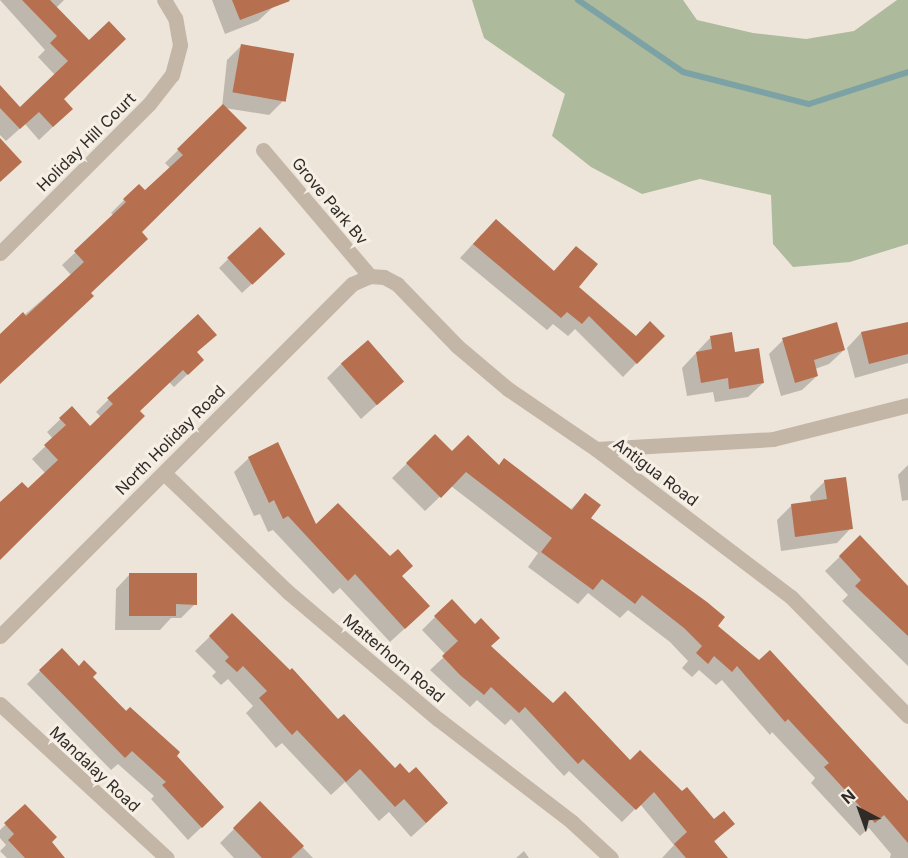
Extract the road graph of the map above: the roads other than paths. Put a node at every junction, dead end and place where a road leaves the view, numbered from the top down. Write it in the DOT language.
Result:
graph roads {
  1 [pos="164,0"];
  2 [pos="263,150"];
  3 [pos="0,253"];
  4 [pos="369,276"];
  5 [pos="908,405"];
  6 [pos="596,449"];
  7 [pos="164,473"];
  8 [pos="0,636"];
  9 [pos="0,704"];
  10 [pos="908,716"];
  11 [pos="167,858"];
  12 [pos="611,858"];
  1 -- 3 [label="street, Holiday Hill Court"];
  2 -- 4 [label="street, Grove Park Bv"];
  4 -- 6 [label="street, Antigua Road"];
  4 -- 7 [label="street, North Holiday Road"];
  5 -- 6 [label="street"];
  6 -- 10 [label="street, Antigua Road"];
  7 -- 8 [label="street, North Holiday Road"];
  7 -- 12 [label="street, Matterhorn Road"];
  9 -- 11 [label="street, Mandalay Road"];
}
